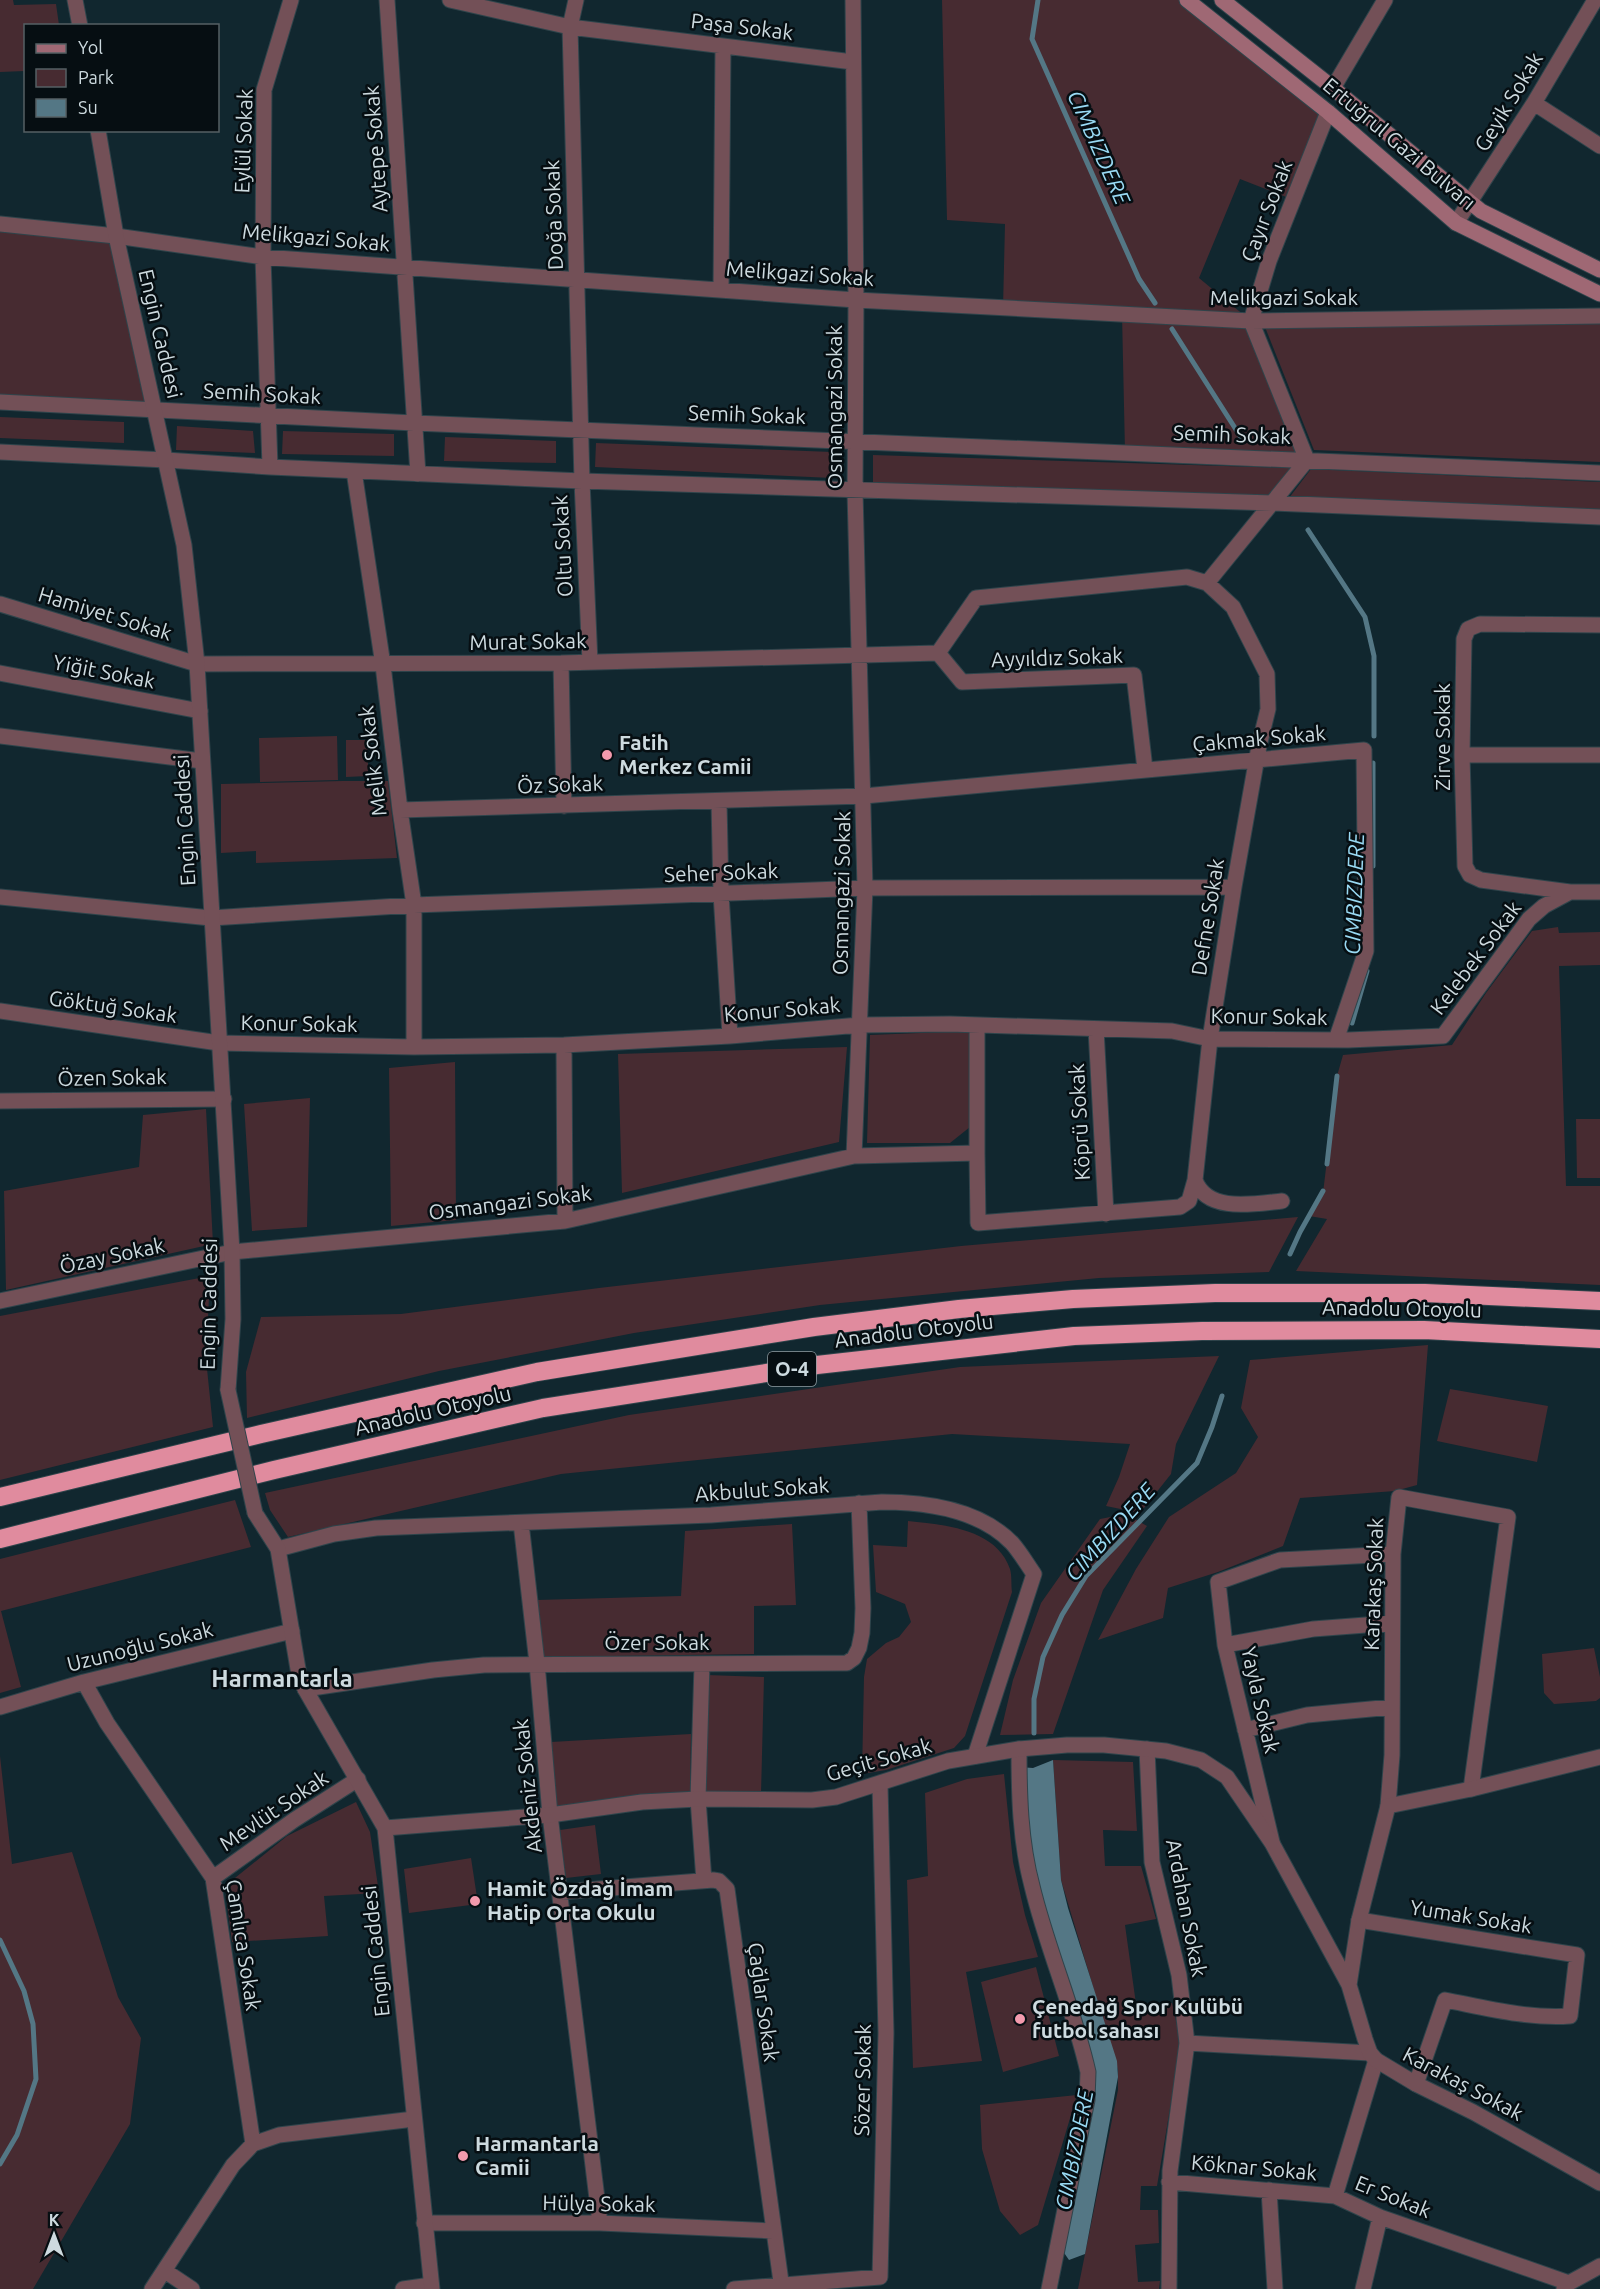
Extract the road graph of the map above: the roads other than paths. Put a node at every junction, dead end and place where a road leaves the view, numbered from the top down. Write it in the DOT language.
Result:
graph roads {
  1 [pos="75,0"];
  2 [pos="291,0"];
  3 [pos="387,0"];
  4 [pos="450,0"];
  5 [pos="576,0"];
  6 [pos="853,0"];
  7 [pos="1188,0"];
  8 [pos="1222,0"];
  9 [pos="1594,0"];
  10 [pos="1379,3"];
  11 [pos="1600,4"];
  12 [pos="80,24"];
  13 [pos="570,27"];
  14 [pos="723,46"];
  15 [pos="853,62"];
  16 [pos="1333,88"];
  17 [pos="1534,103"];
  18 [pos="1328,112"];
  19 [pos="98,132"];
  20 [pos="1600,146"];
  21 [pos="1471,203"];
  22 [pos="1456,223"];
  23 [pos="0,224"];
  24 [pos="116,236"];
  25 [pos="263,257"];
  26 [pos="404,267"];
  27 [pos="1600,270"];
  28 [pos="577,280"];
  29 [pos="721,290"];
  30 [pos="1600,294"];
  31 [pos="856,300"];
  32 [pos="1600,316"];
  33 [pos="1251,321"];
  34 [pos="0,402"];
  35 [pos="156,410"];
  36 [pos="269,416"];
  37 [pos="414,423"];
  38 [pos="580,429"];
  39 [pos="855,440"];
  40 [pos="0,452"];
  41 [pos="166,460"];
  42 [pos="1307,460"];
  43 [pos="270,468"];
  44 [pos="354,471"];
  45 [pos="1600,473"];
  46 [pos="418,474"];
  47 [pos="582,482"];
  48 [pos="855,491"];
  49 [pos="1273,503"];
  50 [pos="1600,517"];
  51 [pos="1207,584"];
  52 [pos="0,604"];
  53 [pos="1600,625"];
  54 [pos="938,653"];
  55 [pos="859,655"];
  56 [pos="590,662"];
  57 [pos="561,663"];
  58 [pos="197,664"];
  59 [pos="383,665"];
  60 [pos="0,674"];
  61 [pos="200,711"];
  62 [pos="0,736"];
  63 [pos="1462,755"];
  64 [pos="1600,755"];
  65 [pos="202,761"];
  66 [pos="1256,761"];
  67 [pos="1145,769"];
  68 [pos="864,796"];
  69 [pos="719,802"];
  70 [pos="564,806"];
  71 [pos="400,810"];
  72 [pos="1234,887"];
  73 [pos="865,888"];
  74 [pos="1570,892"];
  75 [pos="1600,892"];
  76 [pos="721,894"];
  77 [pos="0,897"];
  78 [pos="414,904"];
  79 [pos="211,918"];
  80 [pos="0,1011"];
  81 [pos="860,1024"];
  82 [pos="977,1025"];
  83 [pos="1096,1029"];
  84 [pos="730,1036"];
  85 [pos="1210,1039"];
  86 [pos="1342,1040"];
  87 [pos="219,1043"];
  88 [pos="564,1045"];
  89 [pos="414,1047"];
  90 [pos="224,1099"];
  91 [pos="0,1101"];
  92 [pos="977,1153"];
  93 [pos="854,1156"];
  94 [pos="1195,1180"];
  95 [pos="1282,1201"];
  96 [pos="1106,1214"];
  97 [pos="565,1221"];
  98 [pos="232,1252"];
  99 [pos="0,1300"];
  100 [pos="1600,1301"];
  101 [pos="1600,1339"];
  102 [pos="0,1497"];
  103 [pos="859,1503"];
  104 [pos="521,1523"];
  105 [pos="0,1539"];
  106 [pos="278,1549"];
  107 [pos="1393,1554"];
  108 [pos="1392,1623"];
  109 [pos="292,1631"];
  110 [pos="1225,1645"];
  111 [pos="537,1663"];
  112 [pos="702,1664"];
  113 [pos="84,1682"];
  114 [pos="305,1689"];
  115 [pos="0,1707"];
  116 [pos="1392,1707"];
  117 [pos="1245,1730"];
  118 [pos="1019,1749"];
  119 [pos="1147,1749"];
  120 [pos="975,1756"];
  121 [pos="1600,1757"];
  122 [pos="358,1779"];
  123 [pos="880,1785"];
  124 [pos="1472,1789"];
  125 [pos="698,1799"];
  126 [pos="1388,1806"];
  127 [pos="550,1815"];
  128 [pos="385,1828"];
  129 [pos="1272,1843"];
  130 [pos="213,1878"];
  131 [pos="704,1881"];
  132 [pos="561,1892"];
  133 [pos="1359,1920"];
  134 [pos="1349,1985"];
  135 [pos="1187,2043"];
  136 [pos="1373,2057"];
  137 [pos="1416,2084"];
  138 [pos="414,2119"];
  139 [pos="253,2144"];
  140 [pos="1169,2182"];
  141 [pos="1600,2183"];
  142 [pos="1269,2190"];
  143 [pos="1335,2196"];
  144 [pos="1380,2217"];
  145 [pos="424,2223"];
  146 [pos="600,2223"];
  147 [pos="773,2231"];
  148 [pos="1600,2266"];
  149 [pos="165,2271"];
  150 [pos="1567,2286"];
  151 [pos="431,2287"];
  152 [pos="782,2287"];
  153 [pos="152,2289"];
  154 [pos="192,2289"];
  155 [pos="403,2289"];
  156 [pos="734,2289"];
  157 [pos="1048,2289"];
  158 [pos="1169,2289"];
  159 [pos="1275,2289"];
  160 [pos="1363,2289"];
  1 -- 12 [label="street"];
  2 -- 25 [label="street, Eylül Sokak"];
  3 -- 26 [label="street, Aytepe Sokak"];
  4 -- 13 [label="street, Paşa Sokak"];
  5 -- 13 [label="street, Doğa Sokak"];
  6 -- 15 [label="street, Osmangazi Sokak"];
  7 -- 18 [label="main road, Ertuğrul Gazi Bulvarı"];
  8 -- 16 [label="main road, Ertuğrul Gazi Bulvarı"];
  9 -- 11 [label="street"];
  9 -- 17 [label="street, Geyik Sokak"];
  10 -- 16 [label="street"];
  13 -- 14 [label="street, Paşa Sokak"];
  13 -- 28 [label="street, Doğa Sokak"];
  14 -- 15 [label="street, Paşa Sokak"];
  14 -- 29 [label="street"];
  15 -- 31 [label="street, Osmangazi Sokak"];
  16 -- 21 [label="main road, Ertuğrul Gazi Bulvarı"];
  17 -- 20 [label="street"];
  17 -- 21 [label="street, Geyik Sokak"];
  18 -- 22 [label="main road, Ertuğrul Gazi Bulvarı"];
  18 -- 33 [label="street, Çayır Sokak"];
  19 -- 24 [label="street, Engin Caddesi"];
  21 -- 22 [label="street, Geyik Sokak"];
  21 -- 27 [label="main road, Ertuğrul Gazi Bulvarı"];
  22 -- 30 [label="main road, Ertuğrul Gazi Bulvarı"];
  23 -- 24 [label="street, Melikgazi Sokak"];
  24 -- 25 [label="street, Melikgazi Sokak"];
  24 -- 35 [label="street, Engin Caddesi"];
  25 -- 26 [label="street, Melikgazi Sokak"];
  25 -- 36 [label="street, Eylül Sokak"];
  26 -- 28 [label="street, Melikgazi Sokak"];
  26 -- 37 [label="street, Aytepe Sokak"];
  28 -- 29 [label="street, Melikgazi Sokak"];
  28 -- 38 [label="street, Doğa Sokak"];
  29 -- 31 [label="street, Melikgazi Sokak"];
  31 -- 33 [label="street, Melikgazi Sokak"];
  31 -- 39 [label="street, Osmangazi Sokak"];
  32 -- 33 [label="street, Melikgazi Sokak"];
  33 -- 42 [label="street"];
  34 -- 35 [label="street, Semih Sokak"];
  35 -- 36 [label="street, Semih Sokak"];
  35 -- 41 [label="street, Engin Caddesi"];
  36 -- 37 [label="street, Semih Sokak"];
  36 -- 43 [label="street, Eylül Sokak"];
  37 -- 38 [label="street, Semih Sokak"];
  37 -- 46 [label="street, Aytepe Sokak"];
  38 -- 39 [label="street, Semih Sokak"];
  38 -- 47 [label="street, Oltu Sokak"];
  39 -- 42 [label="street, Semih Sokak"];
  39 -- 48 [label="street, Osmangazi Sokak"];
  40 -- 41 [label="street"];
  41 -- 43 [label="street"];
  41 -- 58 [label="street, Engin Caddesi"];
  42 -- 45 [label="street, Semih Sokak"];
  42 -- 49 [label="street"];
  43 -- 44 [label="street"];
  44 -- 46 [label="street"];
  44 -- 59 [label="street, Melik Sokak"];
  46 -- 47 [label="street"];
  47 -- 48 [label="street"];
  47 -- 56 [label="street, Oltu Sokak"];
  48 -- 49 [label="street"];
  48 -- 55 [label="street, Osmangazi Sokak"];
  49 -- 50 [label="street"];
  49 -- 51 [label="street"];
  51 -- 54 [label="street"];
  51 -- 66 [label="street, Defne Sokak"];
  52 -- 58 [label="street, Hamiyet Sokak"];
  53 -- 63 [label="street, Zirve Sokak"];
  54 -- 55 [label="street, Murat Sokak"];
  54 -- 67 [label="street, Ayyıldız Sokak"];
  55 -- 56 [label="street, Murat Sokak"];
  55 -- 68 [label="street, Osmangazi Sokak"];
  56 -- 57 [label="street, Murat Sokak"];
  57 -- 59 [label="street, Murat Sokak"];
  57 -- 70 [label="street"];
  58 -- 59 [label="street, Murat Sokak"];
  58 -- 61 [label="street, Engin Caddesi"];
  59 -- 71 [label="street, Melik Sokak"];
  60 -- 61 [label="street, Yiğit Sokak"];
  61 -- 65 [label="street, Engin Caddesi"];
  62 -- 65 [label="street"];
  63 -- 64 [label="street"];
  63 -- 74 [label="street, Zirve Sokak"];
  65 -- 79 [label="street, Engin Caddesi"];
  66 -- 67 [label="street, Çakmak Sokak"];
  66 -- 72 [label="street, Defne Sokak"];
  66 -- 86 [label="street, Çakmak Sokak"];
  67 -- 68 [label="street, Çakmak Sokak"];
  68 -- 69 [label="street, Öz Sokak"];
  68 -- 73 [label="street, Osmangazi Sokak"];
  69 -- 70 [label="street, Öz Sokak"];
  69 -- 76 [label="street"];
  70 -- 71 [label="street, Öz Sokak"];
  71 -- 78 [label="street, Melik Sokak"];
  72 -- 73 [label="street, Seher Sokak"];
  72 -- 85 [label="street, Defne Sokak"];
  73 -- 76 [label="street, Seher Sokak"];
  73 -- 81 [label="street, Osmangazi Sokak"];
  74 -- 75 [label="street, Kelebek Sokak"];
  74 -- 86 [label="street, Kelebek Sokak"];
  76 -- 78 [label="street, Seher Sokak"];
  76 -- 84 [label="street"];
  77 -- 79 [label="street, Seher Sokak"];
  78 -- 79 [label="street, Seher Sokak"];
  78 -- 89 [label="street, Melik Sokak"];
  79 -- 87 [label="street, Engin Caddesi"];
  80 -- 87 [label="street, Göktuğ Sokak"];
  81 -- 82 [label="street, Konur Sokak"];
  81 -- 84 [label="street, Konur Sokak"];
  81 -- 93 [label="street, Osmangazi Sokak"];
  82 -- 83 [label="street, Konur Sokak"];
  82 -- 92 [label="street"];
  83 -- 85 [label="street, Konur Sokak"];
  83 -- 96 [label="street, Köprü Sokak"];
  84 -- 88 [label="street, Konur Sokak"];
  85 -- 86 [label="street, Konur Sokak"];
  85 -- 94 [label="street, Defne Sokak"];
  87 -- 89 [label="street, Konur Sokak"];
  87 -- 90 [label="street, Engin Caddesi"];
  88 -- 89 [label="street, Konur Sokak"];
  88 -- 97 [label="street"];
  90 -- 91 [label="street, Özen Sokak"];
  90 -- 98 [label="street, Engin Caddesi"];
  92 -- 93 [label="street"];
  92 -- 96 [label="street"];
  93 -- 97 [label="street, Osmangazi Sokak"];
  94 -- 95 [label="street"];
  94 -- 96 [label="street"];
  97 -- 98 [label="street, Osmangazi Sokak"];
  98 -- 99 [label="street, Özay Sokak"];
  98 -- 106 [label="street, Engin Caddesi, bridge"];
  100 -- 102 [label="highway, Anadolu Otoyolu / O-4"];
  101 -- 105 [label="highway, Anadolu Otoyolu / O-4"];
  103 -- 104 [label="street, Akbulut Sokak"];
  103 -- 112 [label="street, Özer Sokak"];
  103 -- 120 [label="street, Akbulut Sokak"];
  104 -- 106 [label="street, Akbulut Sokak"];
  104 -- 111 [label="street, Akdeniz Sokak"];
  106 -- 109 [label="street, Engin Caddesi"];
  107 -- 108 [label="street, Karakaş Sokak"];
  107 -- 110 [label="street, Yayla Sokak"];
  107 -- 124 [label="street, Karakaş Sokak"];
  108 -- 110 [label="street"];
  108 -- 116 [label="street, Karakaş Sokak"];
  109 -- 113 [label="street, Uzunoğlu Sokak"];
  109 -- 114 [label="street, Engin Caddesi"];
  110 -- 117 [label="street, Yayla Sokak"];
  111 -- 112 [label="street, Özer Sokak"];
  111 -- 114 [label="street, Özer Sokak"];
  111 -- 127 [label="street, Akdeniz Sokak"];
  112 -- 125 [label="street"];
  113 -- 115 [label="street, Uzunoğlu Sokak"];
  113 -- 130 [label="street, Çamlıca Sokak"];
  114 -- 122 [label="street, Engin Caddesi"];
  116 -- 117 [label="street"];
  116 -- 126 [label="street, Karakaş Sokak"];
  117 -- 129 [label="street, Yayla Sokak"];
  118 -- 119 [label="street, Geçit Sokak"];
  118 -- 120 [label="street, Geçit Sokak"];
  118 -- 157 [label="street"];
  119 -- 129 [label="street, Geçit Sokak"];
  119 -- 135 [label="street, Ardahan Sokak"];
  120 -- 123 [label="street, Geçit Sokak"];
  121 -- 124 [label="street"];
  122 -- 128 [label="street, Engin Caddesi"];
  122 -- 130 [label="street, Mevlüt Sokak"];
  123 -- 125 [label="street, Geçit Sokak"];
  123 -- 152 [label="street, Sözer Sokak"];
  124 -- 126 [label="street"];
  125 -- 127 [label="street, Geçit Sokak"];
  125 -- 131 [label="street"];
  126 -- 133 [label="street, Karakaş Sokak"];
  127 -- 128 [label="street, Geçit Sokak"];
  127 -- 132 [label="street, Akdeniz Sokak"];
  128 -- 138 [label="street, Engin Caddesi"];
  129 -- 134 [label="street, Yayla Sokak"];
  130 -- 139 [label="street, Çamlıca Sokak"];
  131 -- 132 [label="street"];
  131 -- 147 [label="street, Çağlar Sokak"];
  132 -- 146 [label="street, Akdeniz Sokak"];
  133 -- 134 [label="street, Karakaş Sokak"];
  133 -- 137 [label="street, Yumak Sokak"];
  134 -- 136 [label="street, Karakaş Sokak"];
  135 -- 136 [label="street"];
  135 -- 140 [label="street, Ardahan Sokak"];
  136 -- 137 [label="street, Karakaş Sokak"];
  136 -- 143 [label="street, Er Sokak"];
  137 -- 141 [label="street, Karakaş Sokak"];
  138 -- 139 [label="street"];
  138 -- 145 [label="street, Engin Caddesi"];
  139 -- 149 [label="street"];
  140 -- 142 [label="street, Köknar Sokak"];
  140 -- 158 [label="street, Ardahan Sokak"];
  142 -- 143 [label="street, Köknar Sokak"];
  142 -- 159 [label="street"];
  143 -- 144 [label="street, Er Sokak"];
  144 -- 150 [label="street, Er Sokak"];
  144 -- 160 [label="street"];
  145 -- 146 [label="street, Hülya Sokak"];
  145 -- 151 [label="street, Engin Caddesi"];
  146 -- 147 [label="street, Hülya Sokak"];
  147 -- 152 [label="street, Çağlar Sokak"];
  148 -- 150 [label="street"];
  149 -- 153 [label="street"];
  149 -- 154 [label="street"];
  151 -- 155 [label="street"];
  152 -- 156 [label="street"];
}
